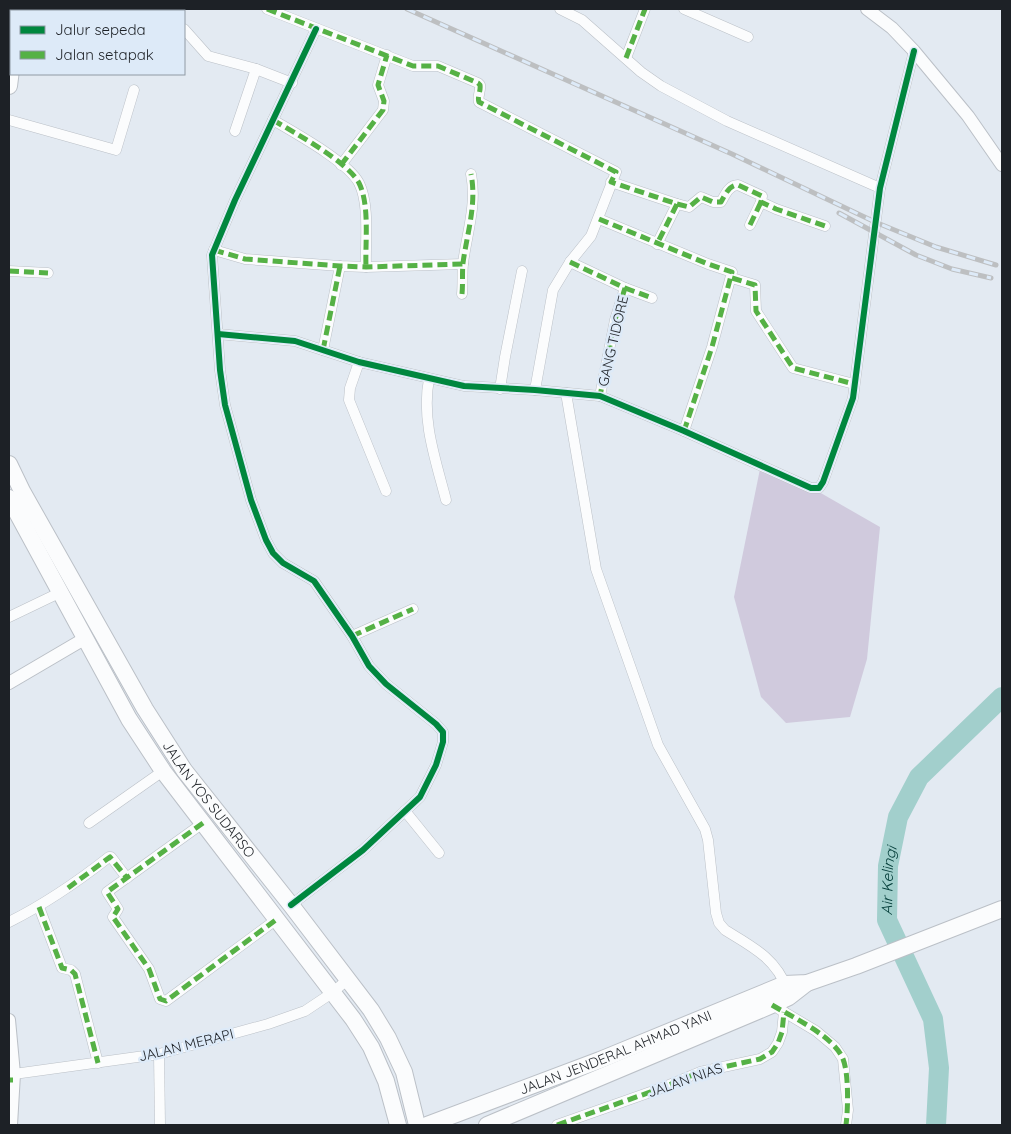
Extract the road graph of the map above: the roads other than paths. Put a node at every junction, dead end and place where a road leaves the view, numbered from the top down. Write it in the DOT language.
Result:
graph roads {
  1 [pos="267,9"];
  2 [pos="560,9"];
  3 [pos="645,9"];
  4 [pos="684,9"];
  5 [pos="867,9"];
  6 [pos="185,29"];
  7 [pos="316,29"];
  8 [pos="748,37"];
  9 [pos="914,52"];
  10 [pos="387,55"];
  11 [pos="626,58"];
  12 [pos="256,70"];
  13 [pos="292,83"];
  14 [pos="134,90"];
  15 [pos="9,120"];
  16 [pos="273,120"];
  17 [pos="235,131"];
  18 [pos="341,165"];
  19 [pos="1002,165"];
  20 [pos="471,174"];
  21 [pos="611,182"];
  22 [pos="880,188"];
  23 [pos="761,202"];
  24 [pos="677,204"];
  25 [pos="599,220"];
  26 [pos="750,225"];
  27 [pos="825,226"];
  28 [pos="657,244"];
  29 [pos="214,250"];
  30 [pos="570,262"];
  31 [pos="463,264"];
  32 [pos="340,266"];
  33 [pos="366,267"];
  34 [pos="9,270"];
  35 [pos="522,271"];
  36 [pos="48,273"];
  37 [pos="732,278"];
  38 [pos="625,288"];
  39 [pos="462,294"];
  40 [pos="652,298"];
  41 [pos="218,334"];
  42 [pos="323,350"];
  43 [pos="359,362"];
  44 [pos="429,379"];
  45 [pos="854,384"];
  46 [pos="500,389"];
  47 [pos="535,390"];
  48 [pos="566,393"];
  49 [pos="600,396"];
  50 [pos="684,431"];
  51 [pos="9,464"];
  52 [pos="386,491"];
  53 [pos="9,498"];
  54 [pos="446,500"];
  55 [pos="59,593"];
  56 [pos="413,609"];
  57 [pos="9,617"];
  58 [pos="101,632"];
  59 [pos="352,636"];
  60 [pos="84,639"];
  61 [pos="9,682"];
  62 [pos="163,771"];
  63 [pos="406,810"];
  64 [pos="89,823"];
  65 [pos="203,823"];
  66 [pos="439,853"];
  67 [pos="127,878"];
  68 [pos="291,905"];
  69 [pos="39,907"];
  70 [pos="1002,909"];
  71 [pos="276,919"];
  72 [pos="9,922"];
  73 [pos="347,980"];
  74 [pos="332,993"];
  75 [pos="783,1000"];
  76 [pos="9,1020"];
  77 [pos="159,1054"];
  78 [pos="98,1063"];
  79 [pos="12,1078"];
  80 [pos="11,1125"];
  81 [pos="160,1125"];
  82 [pos="398,1125"];
  83 [pos="417,1125"];
  84 [pos="427,1125"];
  85 [pos="487,1125"];
  86 [pos="557,1125"];
  87 [pos="846,1125"];
  1 -- 7 [label="street"];
  2 -- 11 [label="street"];
  3 -- 11 [label="street"];
  4 -- 8 [label="street"];
  5 -- 9 [label="street"];
  6 -- 12 [label="street"];
  7 -- 10 [label="street"];
  7 -- 13 [label="street"];
  9 -- 19 [label="street"];
  9 -- 22 [label="street"];
  10 -- 18 [label="street"];
  10 -- 21 [label="street"];
  11 -- 22 [label="street"];
  12 -- 13 [label="street"];
  12 -- 17 [label="street"];
  13 -- 16 [label="street"];
  14 -- 15 [label="street"];
  16 -- 18 [label="street"];
  16 -- 29 [label="street"];
  18 -- 33 [label="street"];
  20 -- 31 [label="street"];
  21 -- 24 [label="street"];
  21 -- 25 [label="street"];
  22 -- 45 [label="street"];
  23 -- 24 [label="street"];
  23 -- 26 [label="street"];
  23 -- 27 [label="street"];
  24 -- 28 [label="street"];
  25 -- 28 [label="street"];
  25 -- 30 [label="street"];
  28 -- 37 [label="street"];
  29 -- 32 [label="street"];
  29 -- 41 [label="street"];
  30 -- 38 [label="street, GANG TIDORE"];
  30 -- 47 [label="street"];
  31 -- 33 [label="street"];
  31 -- 39 [label="street"];
  32 -- 33 [label="street"];
  32 -- 42 [label="street"];
  34 -- 36 [label="street"];
  35 -- 46 [label="street"];
  37 -- 45 [label="street"];
  37 -- 50 [label="street"];
  38 -- 40 [label="street"];
  38 -- 49 [label="street, GANG TIDORE"];
  41 -- 42 [label="street"];
  41 -- 59 [label="street"];
  42 -- 43 [label="street"];
  43 -- 44 [label="street"];
  43 -- 52 [label="street"];
  44 -- 46 [label="street"];
  44 -- 54 [label="street"];
  45 -- 50 [label="street"];
  46 -- 47 [label="street"];
  47 -- 48 [label="street"];
  48 -- 49 [label="street"];
  48 -- 75 [label="street"];
  49 -- 50 [label="street"];
  51 -- 58 [label="highway, JALAN YOS SUDARSO"];
  53 -- 55 [label="highway, JALAN YOS SUDARSO"];
  55 -- 57 [label="street"];
  55 -- 60 [label="highway, JALAN YOS SUDARSO"];
  56 -- 59 [label="street"];
  58 -- 60 [label="highway"];
  58 -- 68 [label="highway, JALAN YOS SUDARSO"];
  59 -- 63 [label="street"];
  60 -- 61 [label="street"];
  60 -- 62 [label="highway, JALAN YOS SUDARSO"];
  62 -- 64 [label="street"];
  62 -- 65 [label="highway, JALAN YOS SUDARSO"];
  63 -- 66 [label="street"];
  63 -- 68 [label="street"];
  65 -- 67 [label="street"];
  65 -- 71 [label="highway, JALAN YOS SUDARSO"];
  67 -- 69 [label="street"];
  67 -- 71 [label="street"];
  68 -- 73 [label="highway, JALAN YOS SUDARSO"];
  69 -- 72 [label="street"];
  69 -- 78 [label="street"];
  70 -- 75 [label="highway, JALAN JENDERAL AHMAD YANI"];
  71 -- 74 [label="highway, JALAN YOS SUDARSO"];
  73 -- 74 [label="street, JALAN MERAPI"];
  73 -- 83 [label="highway, JALAN YOS SUDARSO"];
  74 -- 77 [label="street, JALAN MERAPI"];
  74 -- 82 [label="highway, JALAN YOS SUDARSO"];
  75 -- 84 [label="highway, JALAN JENDERAL AHMAD YANI"];
  75 -- 85 [label="highway, JALAN JENDERAL AHMAD YANI"];
  75 -- 86 [label="street, JALAN NIAS"];
  75 -- 87 [label="street"];
  76 -- 79 [label="street"];
  77 -- 78 [label="street, JALAN MERAPI"];
  77 -- 81 [label="street"];
  78 -- 79 [label="street, JALAN MERAPI"];
  79 -- 80 [label="street"];
}
